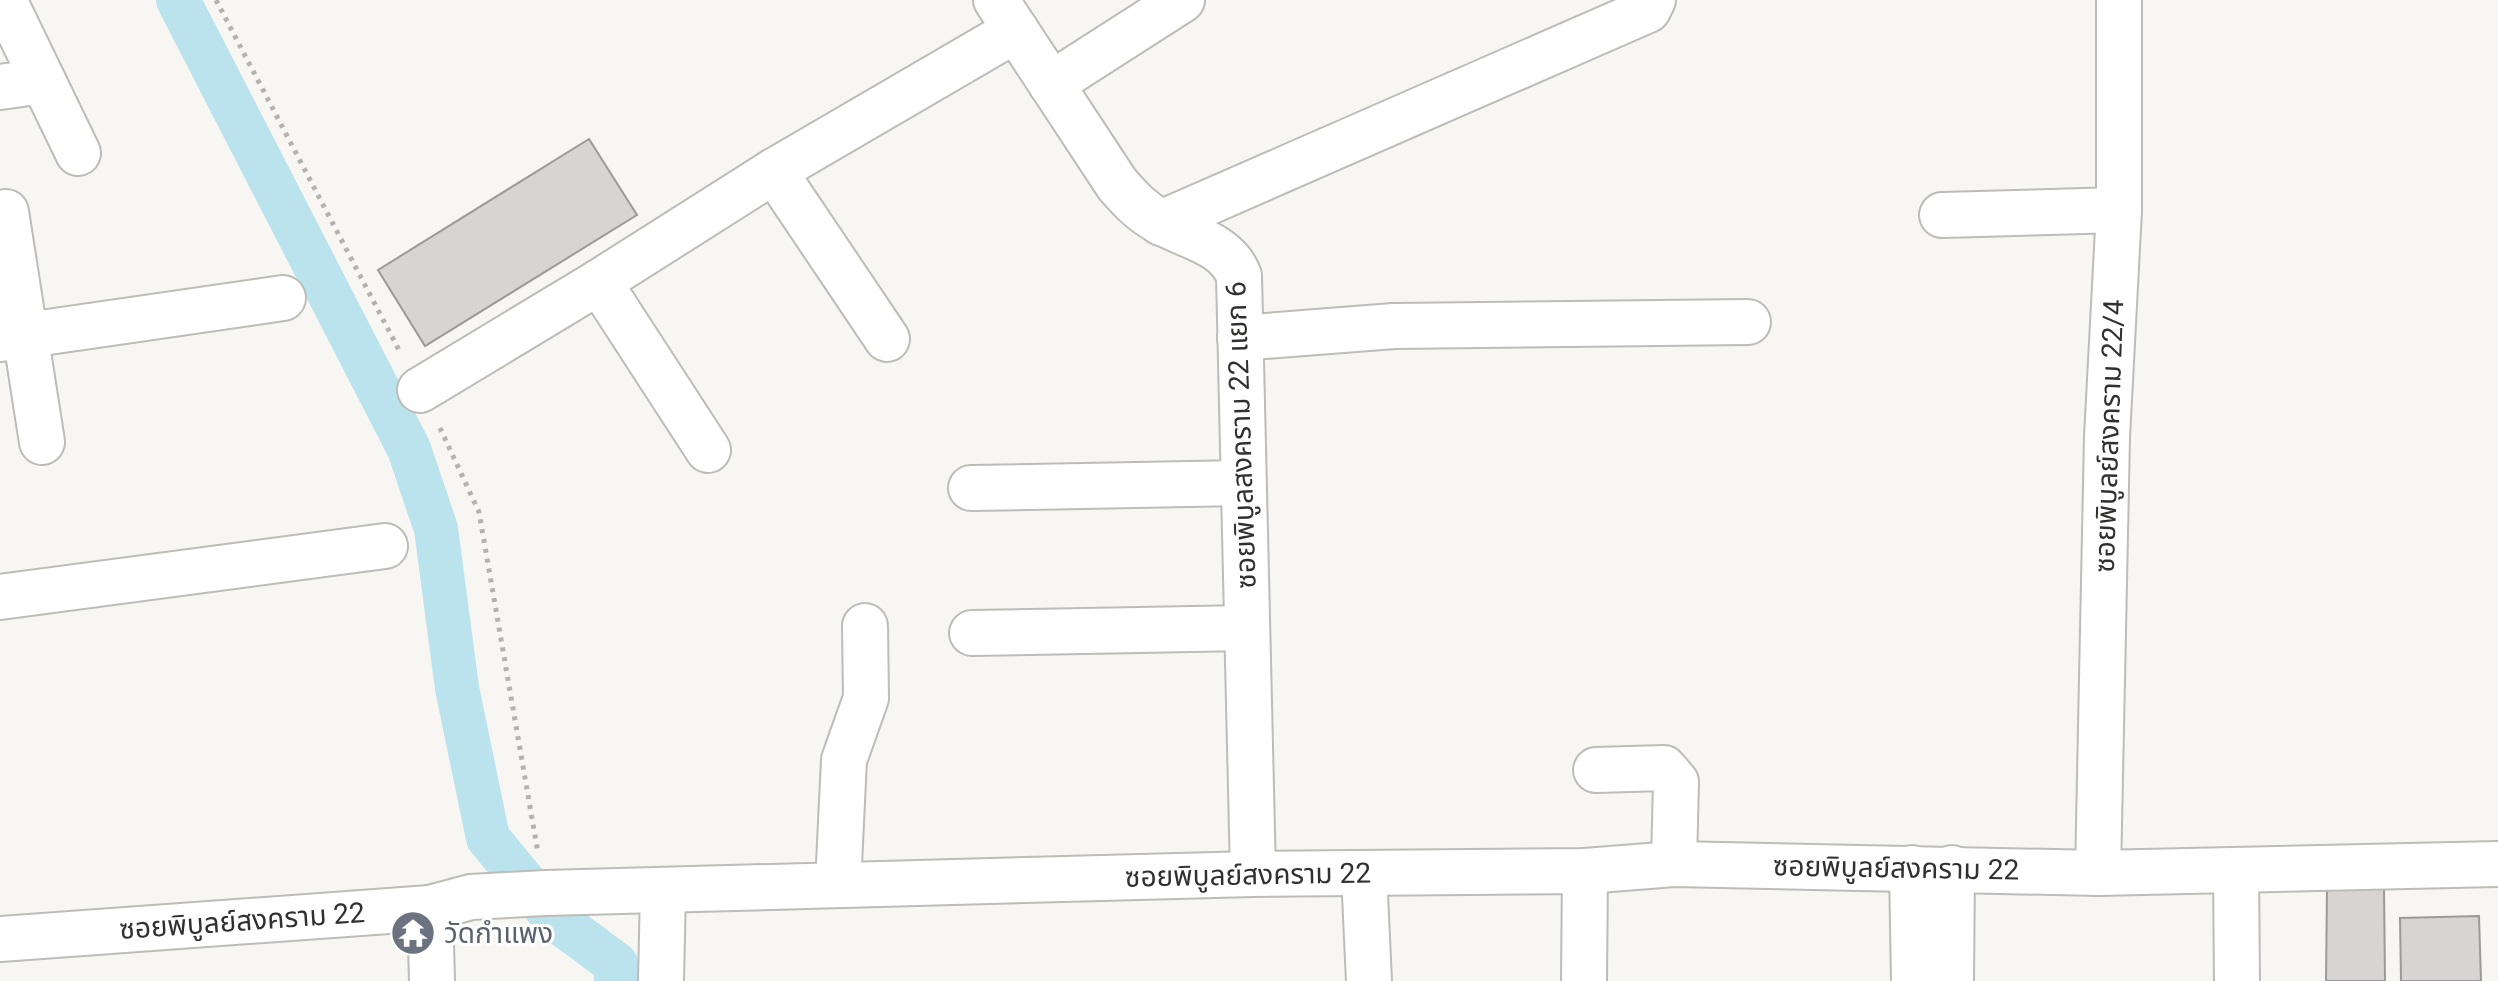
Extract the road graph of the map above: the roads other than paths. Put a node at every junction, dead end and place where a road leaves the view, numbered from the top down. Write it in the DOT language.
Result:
graph roads {
  1 [pos="4,0"];
  2 [pos="1182,0"];
  3 [pos="1653,0"];
  4 [pos="2119,0"];
  5 [pos="1006,15"];
  6 [pos="43,81"];
  7 [pos="1051,84"];
  8 [pos="0,87"];
  9 [pos="78,153"];
  10 [pos="774,171"];
  11 [pos="2119,210"];
  12 [pos="6,212"];
  13 [pos="1942,215"];
  14 [pos="1161,223"];
  15 [pos="599,282"];
  16 [pos="283,298"];
  17 [pos="1748,322"];
  18 [pos="13,337"];
  19 [pos="1240,338"];
  20 [pos="887,339"];
  21 [pos="420,390"];
  22 [pos="42,442"];
  23 [pos="708,450"];
  24 [pos="1243,483"];
  25 [pos="971,488"];
  26 [pos="385,546"];
  27 [pos="0,597"];
  28 [pos="865,626"];
  29 [pos="1247,628"];
  30 [pos="972,633"];
  31 [pos="1596,770"];
  32 [pos="1674,864"];
  33 [pos="2498,864"];
  34 [pos="1932,868"];
  35 [pos="2236,870"];
  36 [pos="1585,871"];
  37 [pos="1364,873"];
  38 [pos="2098,873"];
  39 [pos="1253,874"];
  40 [pos="838,885"];
  41 [pos="663,890"];
  42 [pos="450,902"];
  43 [pos="0,939"];
  44 [pos="432,981"];
  45 [pos="661,981"];
  46 [pos="1369,981"];
  47 [pos="1584,981"];
  48 [pos="1914,981"];
  49 [pos="1951,981"];
  50 [pos="2237,981"];
  1 -- 6 [label="street"];
  2 -- 7 [label="street"];
  3 -- 14 [label="street"];
  4 -- 11 [label="street, ซอยพิบูลย์สงคราม 22/4"];
  5 -- 7 [label="street, ซอยพิบูลสงคราม 22 แยก 6"];
  5 -- 10 [label="street"];
  6 -- 8 [label="street"];
  6 -- 9 [label="street"];
  7 -- 14 [label="street, ซอยพิบูลสงคราม 22 แยก 6"];
  10 -- 15 [label="street"];
  10 -- 20 [label="street"];
  11 -- 13 [label="street"];
  11 -- 38 [label="street, ซอยพิบูลย์สงคราม 22/4"];
  12 -- 18 [label="street"];
  14 -- 19 [label="street, ซอยพิบูลสงคราม 22 แยก 6"];
  15 -- 21 [label="street"];
  15 -- 23 [label="street"];
  16 -- 18 [label="street"];
  17 -- 19 [label="street"];
  18 -- 22 [label="street"];
  19 -- 24 [label="street, ซอยพิบูลสงคราม 22 แยก 6"];
  24 -- 25 [label="street"];
  24 -- 29 [label="street, ซอยพิบูลสงคราม 22 แยก 6"];
  26 -- 27 [label="street"];
  28 -- 40 [label="street"];
  29 -- 30 [label="street"];
  29 -- 39 [label="street, ซอยพิบูลสงคราม 22 แยก 6"];
  31 -- 32 [label="street"];
  32 -- 34 [label="street, ซอยพิบูลย์สงคราม 22"];
  32 -- 36 [label="street, ซอยพิบูลย์สงคราม 22"];
  33 -- 35 [label="street, ซอยพิบูลย์สงคราม 22"];
  34 -- 38 [label="street, ซอยพิบูลย์สงคราม 22"];
  34 -- 48 [label="street"];
  34 -- 49 [label="street"];
  35 -- 38 [label="street, ซอยพิบูลย์สงคราม 22"];
  35 -- 50 [label="street"];
  36 -- 37 [label="street, ซอยพิบูลย์สงคราม 22"];
  36 -- 47 [label="street"];
  37 -- 39 [label="street, ซอยพิบูลย์สงคราม 22"];
  37 -- 46 [label="street"];
  39 -- 40 [label="street, ซอยพิบูลย์สงคราม 22"];
  40 -- 41 [label="street, ซอยพิบูลย์สงคราม 22"];
  41 -- 42 [label="street, ซอยพิบูลย์สงคราม 22"];
  41 -- 45 [label="street"];
  42 -- 43 [label="street, ซอยพิบูลย์สงคราม 22"];
  42 -- 44 [label="street"];
}
